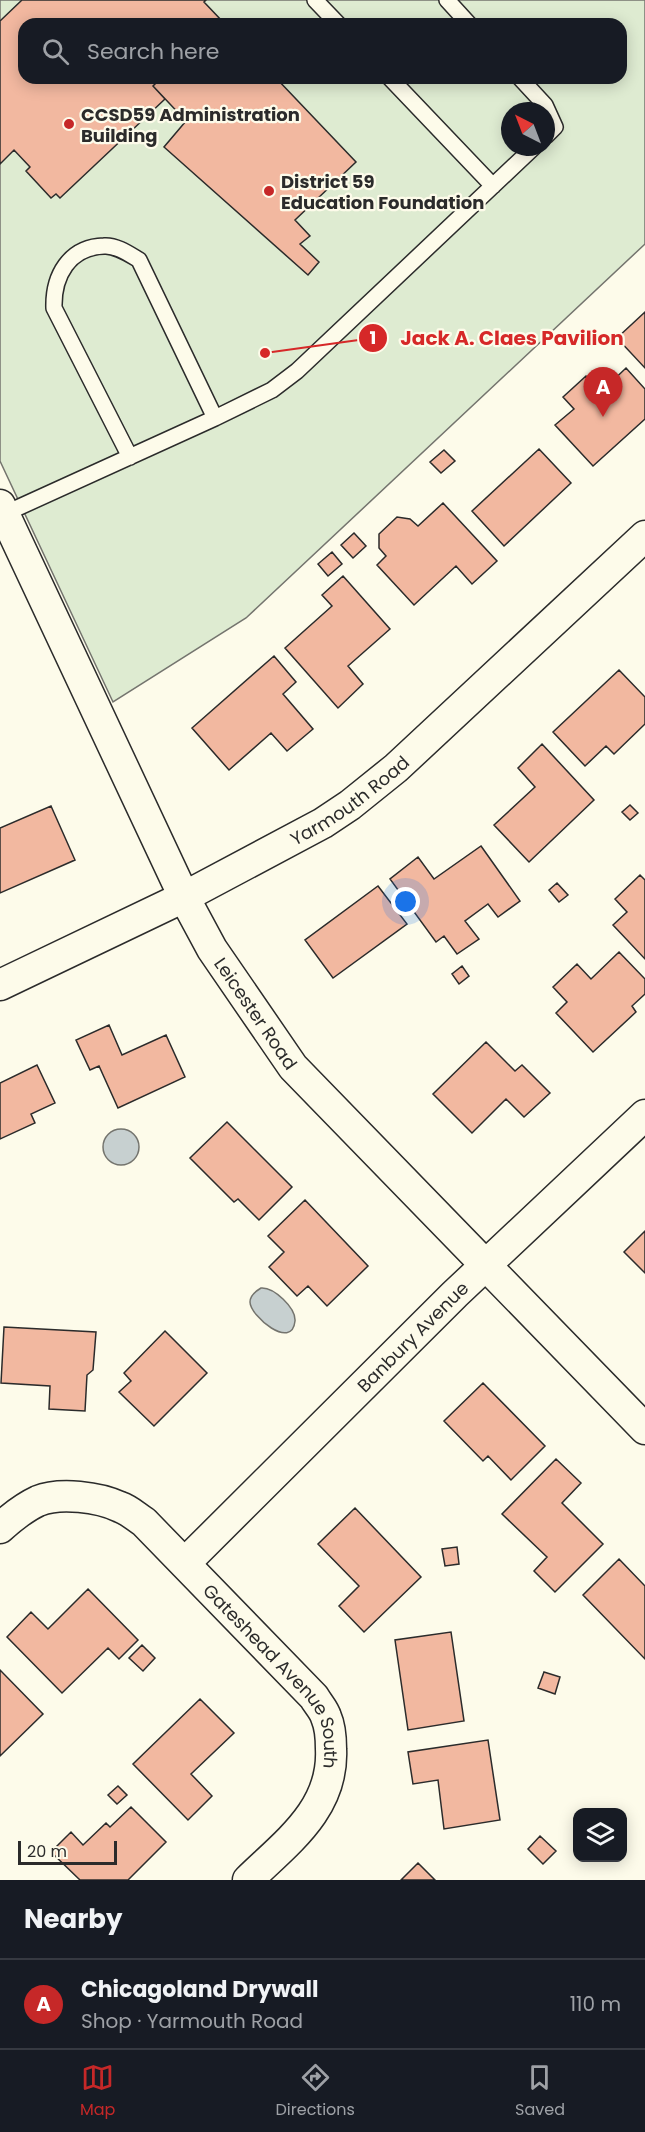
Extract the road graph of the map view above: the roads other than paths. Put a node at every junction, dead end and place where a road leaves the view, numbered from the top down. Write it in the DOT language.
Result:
graph roads {
  1 [pos="315,0"];
  2 [pos="447,0"];
  3 [pos="332,18"];
  4 [pos="464,18"];
  5 [pos="396,84"];
  6 [pos="526,84"];
  7 [pos="542,102"];
  8 [pos="525,156"];
  9 [pos="493,186"];
  10 [pos="215,418"];
  11 [pos="130,457"];
  12 [pos="2,512"];
  13 [pos="645,536"];
  14 [pos="184,897"];
  15 [pos="0,985"];
  16 [pos="645,1115"];
  17 [pos="485,1265"];
  18 [pos="645,1429"];
  19 [pos="0,1528"];
  20 [pos="185,1563"];
  21 [pos="248,1880"];
  1 -- 3 [label="lane"];
  2 -- 4 [label="lane"];
  5 -- 9 [label="lane"];
  6 -- 7 [label="lane"];
  8 -- 9 [label="lane"];
  9 -- 10 [label="lane"];
  10 -- 11 [label="lane"];
  10 -- 11 [label="lane"];
  11 -- 12 [label="lane"];
  12 -- 14 [label="street, Leicester Road"];
  13 -- 14 [label="street, Yarmouth Road"];
  14 -- 15 [label="street, Yarmouth Road"];
  14 -- 17 [label="street, Leicester Road"];
  16 -- 17 [label="street, Banbury Avenue"];
  17 -- 18 [label="street, Leicester Road"];
  17 -- 20 [label="street, Banbury Avenue"];
  19 -- 20 [label="street, Gateshead Avenue South"];
  20 -- 21 [label="street, Gateshead Avenue South"];
}
